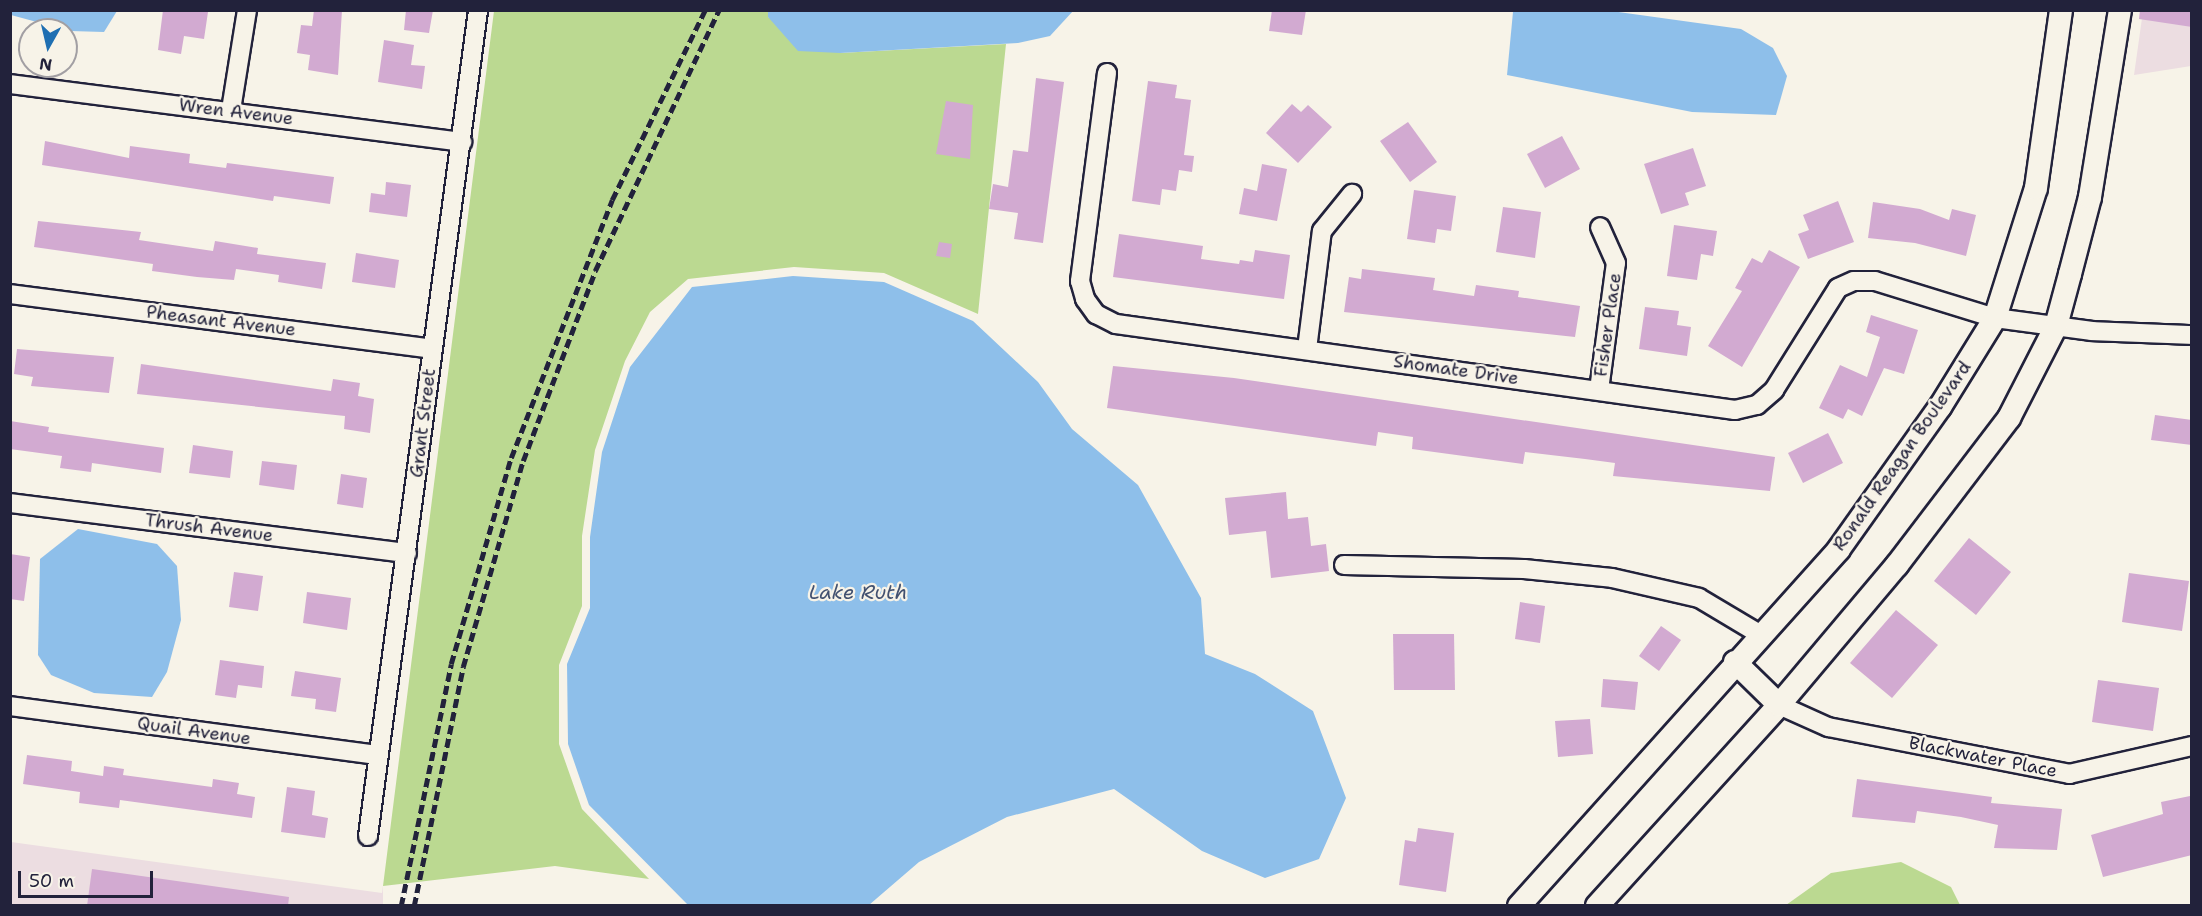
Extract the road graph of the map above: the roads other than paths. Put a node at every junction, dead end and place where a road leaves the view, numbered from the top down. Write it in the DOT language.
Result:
graph roads {
  1 [pos="247,10"];
  2 [pos="478,10"];
  3 [pos="2061,10"];
  4 [pos="2120,10"];
  5 [pos="1107,73"];
  6 [pos="10,84"];
  7 [pos="231,110"];
  8 [pos="462,142"];
  9 [pos="1352,194"];
  10 [pos="1600,226"];
  11 [pos="10,294"];
  12 [pos="1995,318"];
  13 [pos="2056,326"];
  14 [pos="2192,335"];
  15 [pos="432,349"];
  16 [pos="1307,349"];
  17 [pos="1599,390"];
  18 [pos="10,503"];
  19 [pos="407,553"];
  20 [pos="1344,565"];
  21 [pos="1761,635"];
  22 [pos="1735,662"];
  23 [pos="1779,705"];
  24 [pos="10,706"];
  25 [pos="2192,746"];
  26 [pos="378,755"];
  27 [pos="368,836"];
  28 [pos="1519,906"];
  29 [pos="1597,906"];
  1 -- 7 [label="street"];
  2 -- 8 [label="street, Grant Street"];
  3 -- 12 [label="main road, Ronald Reagan Boulevard"];
  4 -- 13 [label="main road"];
  5 -- 16 [label="street, Shomate Drive"];
  6 -- 7 [label="street, Wren Avenue"];
  7 -- 8 [label="street, Wren Avenue"];
  8 -- 15 [label="street, Grant Street"];
  9 -- 16 [label="street"];
  10 -- 17 [label="street, Fisher Place"];
  11 -- 15 [label="street, Pheasant Avenue"];
  12 -- 13 [label="street, Shomate Drive"];
  12 -- 17 [label="street, Shomate Drive"];
  12 -- 21 [label="main road, Ronald Reagan Boulevard"];
  13 -- 14 [label="street, Shomate Drive"];
  13 -- 23 [label="main road"];
  15 -- 19 [label="street, Grant Street"];
  16 -- 17 [label="street, Shomate Drive"];
  18 -- 19 [label="street, Thrush Avenue"];
  19 -- 26 [label="street, Grant Street"];
  20 -- 21 [label="street"];
  21 -- 22 [label="main road, Ronald Reagan Boulevard"];
  22 -- 23 [label="main road"];
  22 -- 28 [label="main road, Ronald Reagan Boulevard"];
  23 -- 25 [label="street, Blackwater Place"];
  23 -- 29 [label="main road"];
  24 -- 26 [label="street, Quail Avenue"];
  26 -- 27 [label="street, Grant Street"];
}
